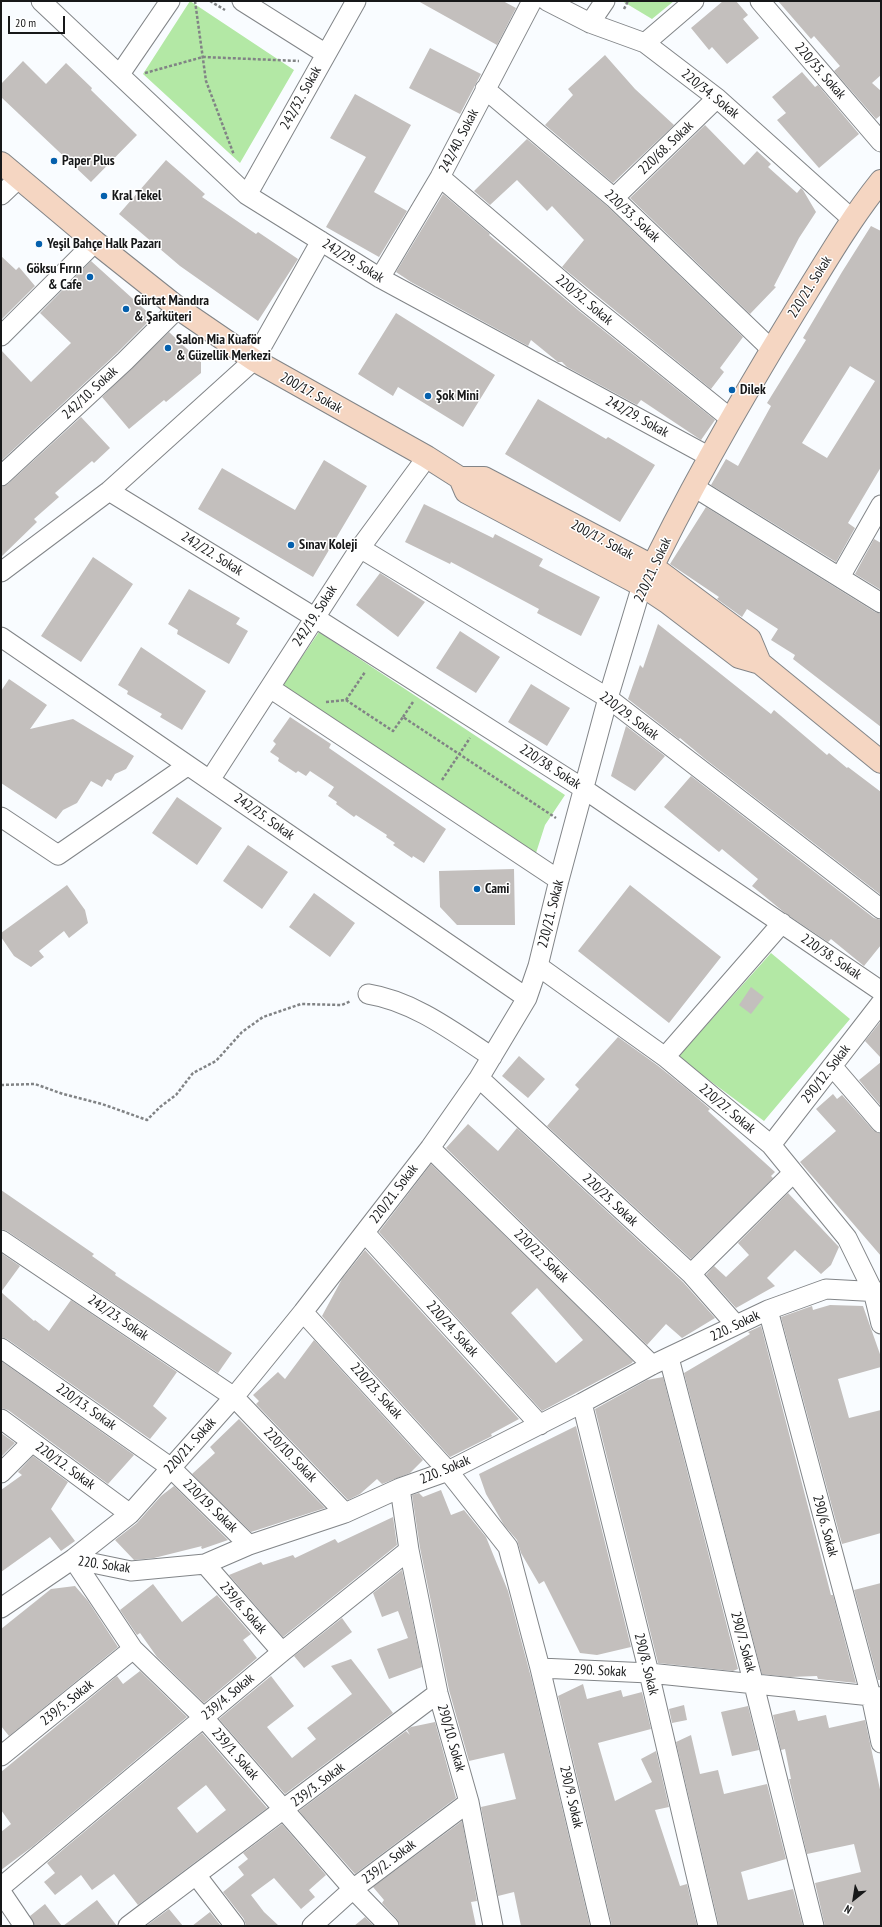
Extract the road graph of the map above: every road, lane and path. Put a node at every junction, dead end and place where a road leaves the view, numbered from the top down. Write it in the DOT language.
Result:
graph roads {
  1 [pos="41,1"];
  2 [pos="170,1"];
  3 [pos="195,1"];
  4 [pos="210,1"];
  5 [pos="356,1"];
  6 [pos="532,1"];
  7 [pos="547,1"];
  8 [pos="605,1"];
  9 [pos="694,1"];
  10 [pos="760,1"];
  11 [pos="236,7"];
  12 [pos="590,23"];
  13 [pos="645,43"];
  14 [pos="326,54"];
  15 [pos="297,56"];
  16 [pos="203,57"];
  17 [pos="304,61"];
  18 [pos="145,67"];
  19 [pos="300,67"];
  20 [pos="120,74"];
  21 [pos="141,74"];
  22 [pos="147,79"];
  23 [pos="485,89"];
  24 [pos="717,98"];
  25 [pos="881,142"];
  26 [pos="228,154"];
  27 [pos="1,163"];
  28 [pos="440,177"];
  29 [pos="19,178"];
  30 [pos="877,193"];
  31 [pos="247,194"];
  32 [pos="1,195"];
  33 [pos="614,198"];
  34 [pos="852,219"];
  35 [pos="321,241"];
  36 [pos="95,242"];
  37 [pos="380,278"];
  38 [pos="178,308"];
  39 [pos="1,336"];
  40 [pos="771,350"];
  41 [pos="254,360"];
  42 [pos="731,420"];
  43 [pos="427,457"];
  44 [pos="710,457"];
  45 [pos="1,476"];
  46 [pos="460,478"];
  47 [pos="694,487"];
  48 [pos="110,491"];
  49 [pos="881,505"];
  50 [pos="360,548"];
  51 [pos="652,566"];
  52 [pos="1,572"];
  53 [pos="840,577"];
  54 [pos="643,586"];
  55 [pos="881,603"];
  56 [pos="314,617"];
  57 [pos="1,637"];
  58 [pos="760,663"];
  59 [pos="369,667"];
  60 [pos="270,688"];
  61 [pos="608,698"];
  62 [pos="346,700"];
  63 [pos="297,706"];
  64 [pos="480,722"];
  65 [pos="459,754"];
  66 [pos="881,762"];
  67 [pos="187,766"];
  68 [pos="210,780"];
  69 [pos="584,789"];
  70 [pos="432,795"];
  71 [pos="1,817"];
  72 [pos="573,829"];
  73 [pos="559,880"];
  74 [pos="881,909"];
  75 [pos="782,923"];
  76 [pos="538,966"];
  77 [pos="881,991"];
  78 [pos="368,994"];
  79 [pos="527,998"];
  80 [pos="881,1003"];
  81 [pos="492,1057"];
  82 [pos="664,1057"];
  83 [pos="832,1066"];
  84 [pos="479,1078"];
  85 [pos="1,1085"];
  86 [pos="881,1123"];
  87 [pos="771,1145"];
  88 [pos="430,1148"];
  89 [pos="793,1173"];
  90 [pos="365,1233"];
  91 [pos="1,1240"];
  92 [pos="691,1274"];
  93 [pos="877,1291"];
  94 [pos="768,1310"];
  95 [pos="303,1312"];
  96 [pos="881,1324"];
  97 [pos="736,1326"];
  98 [pos="1,1348"];
  99 [pos="660,1362"];
  100 [pos="234,1397"];
  101 [pos="582,1404"];
  102 [pos="1,1419"];
  103 [pos="540,1425"];
  104 [pos="32,1442"];
  105 [pos="170,1467"];
  106 [pos="448,1471"];
  107 [pos="1,1473"];
  108 [pos="400,1488"];
  109 [pos="345,1513"];
  110 [pos="130,1514"];
  111 [pos="249,1545"];
  112 [pos="409,1550"];
  113 [pos="73,1559"];
  114 [pos="205,1564"];
  115 [pos="1,1608"];
  116 [pos="133,1649"];
  117 [pos="282,1652"];
  118 [pos="540,1668"];
  119 [pos="649,1673"];
  120 [pos="754,1685"];
  121 [pos="438,1693"];
  122 [pos="876,1697"];
  123 [pos="203,1717"];
  124 [pos="881,1743"];
  125 [pos="1,1756"];
  126 [pos="468,1802"];
  127 [pos="284,1810"];
  128 [pos="196,1874"];
  129 [pos="1,1887"];
  130 [pos="353,1889"];
  131 [pos="1,1892"];
  132 [pos="24,1926"];
  133 [pos="128,1926"];
  134 [pos="235,1926"];
  135 [pos="312,1926"];
  136 [pos="389,1926"];
  137 [pos="493,1926"];
  138 [pos="601,1926"];
  139 [pos="708,1926"];
  140 [pos="814,1926"];
  1 -- 20 [label="street, 242/29. Sokak"];
  2 -- 20 [label="street"];
  3 -- 16 [label="path"];
  4 -- 11 [label="path"];
  5 -- 14 [label="street, 242/32. Sokak"];
  6 -- 23 [label="street, 242/40. Sokak"];
  7 -- 12 [label="street, 220/34. Sokak"];
  8 -- 12 [label="street"];
  9 -- 13 [label="street"];
  10 -- 25 [label="street, 220/35. Sokak"];
  11 -- 14 [label="street"];
  12 -- 13 [label="street, 220/34. Sokak"];
  13 -- 24 [label="street, 220/34. Sokak"];
  14 -- 31 [label="street, 242/32. Sokak"];
  15 -- 17 [label="path"];
  16 -- 17 [label="path"];
  16 -- 21 [label="path"];
  16 -- 26 [label="path"];
  17 -- 19 [label="path"];
  18 -- 21 [label="path"];
  20 -- 31 [label="street, 242/29. Sokak"];
  21 -- 22 [label="path"];
  23 -- 28 [label="street, 242/40. Sokak"];
  23 -- 33 [label="street, 220/33. Sokak"];
  24 -- 33 [label="street, 220/68. Sokak"];
  24 -- 34 [label="street, 220/34. Sokak"];
  27 -- 29 [label="street, 200/17. Sokak"];
  28 -- 37 [label="street, 242/40. Sokak"];
  28 -- 42 [label="street, 220/32. Sokak"];
  29 -- 32 [label="street"];
  29 -- 36 [label="street, 200/17. Sokak"];
  30 -- 34 [label="street, 220/21. Sokak"];
  31 -- 35 [label="street, 242/29. Sokak"];
  33 -- 40 [label="street, 220/33. Sokak"];
  34 -- 40 [label="street, 220/21. Sokak"];
  35 -- 37 [label="street, 242/29. Sokak"];
  35 -- 41 [label="street"];
  36 -- 38 [label="street, 200/17. Sokak"];
  36 -- 39 [label="street"];
  37 -- 44 [label="street, 242/29. Sokak"];
  38 -- 41 [label="street, 200/17. Sokak"];
  38 -- 45 [label="street, 242/10. Sokak"];
  40 -- 42 [label="street, 220/21. Sokak"];
  41 -- 43 [label="street, 200/17. Sokak"];
  41 -- 48 [label="street"];
  42 -- 44 [label="street, 220/21. Sokak"];
  43 -- 46 [label="street, 200/17. Sokak"];
  43 -- 50 [label="street, 242/19. Sokak"];
  44 -- 47 [label="street, 220/21. Sokak"];
  46 -- 51 [label="street, 200/17. Sokak"];
  46 -- 54 [label="street, 200/17. Sokak"];
  47 -- 51 [label="street, 220/21. Sokak"];
  47 -- 53 [label="street"];
  48 -- 52 [label="street"];
  48 -- 56 [label="street, 242/22. Sokak"];
  49 -- 53 [label="street"];
  50 -- 56 [label="street, 242/19. Sokak"];
  50 -- 61 [label="street, 220/29. Sokak"];
  51 -- 54 [label="street, 220/21. Sokak"];
  51 -- 58 [label="street, 200/17. Sokak"];
  53 -- 55 [label="street"];
  54 -- 58 [label="street, 200/17. Sokak"];
  54 -- 61 [label="street, 220/21. Sokak"];
  56 -- 60 [label="street, 242/19. Sokak"];
  56 -- 64 [label="street, 220/38. Sokak"];
  57 -- 67 [label="street, 242/25. Sokak"];
  58 -- 66 [label="street, 200/17. Sokak"];
  59 -- 62 [label="path"];
  60 -- 63 [label="street"];
  60 -- 68 [label="street, 242/19. Sokak"];
  61 -- 69 [label="street, 220/21. Sokak"];
  61 -- 74 [label="street, 220/29. Sokak"];
  62 -- 63 [label="path"];
  62 -- 65 [label="path"];
  63 -- 70 [label="street"];
  64 -- 65 [label="path"];
  64 -- 69 [label="street, 220/38. Sokak"];
  65 -- 70 [label="path"];
  65 -- 72 [label="path"];
  67 -- 68 [label="street, 242/25. Sokak"];
  67 -- 71 [label="street"];
  68 -- 79 [label="street, 242/25. Sokak"];
  69 -- 72 [label="street, 220/21. Sokak"];
  69 -- 75 [label="street, 220/38. Sokak"];
  70 -- 73 [label="street"];
  72 -- 73 [label="street, 220/21. Sokak"];
  73 -- 76 [label="street, 220/21. Sokak"];
  75 -- 77 [label="street, 220/38. Sokak"];
  75 -- 82 [label="street"];
  76 -- 79 [label="street, 220/21. Sokak"];
  76 -- 82 [label="street, 220/27. Sokak"];
  78 -- 81 [label="street"];
  78 -- 85 [label="path"];
  79 -- 81 [label="street, 220/21. Sokak"];
  80 -- 83 [label="street, 290/12. Sokak"];
  81 -- 84 [label="street, 220/21. Sokak"];
  82 -- 87 [label="street, 220/27. Sokak"];
  83 -- 86 [label="street"];
  83 -- 87 [label="street, 290/12. Sokak"];
  84 -- 88 [label="street, 220/21. Sokak"];
  84 -- 92 [label="street, 220/25. Sokak"];
  87 -- 89 [label="street, 220/27. Sokak"];
  88 -- 90 [label="street, 220/21. Sokak"];
  88 -- 99 [label="street, 220/22. Sokak"];
  89 -- 92 [label="street"];
  89 -- 93 [label="street, 220/27. Sokak"];
  90 -- 95 [label="street, 220/21. Sokak"];
  90 -- 103 [label="street, 220/24. Sokak"];
  91 -- 100 [label="street, 242/23. Sokak"];
  92 -- 97 [label="street, 220/25. Sokak"];
  93 -- 94 [label="street, 220. Sokak"];
  93 -- 96 [label="street, 220/27. Sokak"];
  94 -- 97 [label="street, 220. Sokak"];
  94 -- 122 [label="street, 290/6. Sokak"];
  95 -- 100 [label="street, 220/21. Sokak"];
  95 -- 106 [label="street, 220/23. Sokak"];
  97 -- 99 [label="street, 220. Sokak"];
  98 -- 105 [label="street, 220/13. Sokak"];
  99 -- 101 [label="street, 220. Sokak"];
  99 -- 120 [label="street, 290/7. Sokak"];
  100 -- 105 [label="street, 220/21. Sokak"];
  100 -- 109 [label="street, 220/10. Sokak"];
  101 -- 103 [label="street, 220. Sokak"];
  101 -- 119 [label="street, 290/8. Sokak"];
  102 -- 104 [label="street, 220/12. Sokak"];
  103 -- 106 [label="street, 220. Sokak"];
  104 -- 107 [label="street"];
  104 -- 110 [label="street, 220/12. Sokak"];
  105 -- 110 [label="street, 220/21. Sokak"];
  105 -- 111 [label="street, 220/19. Sokak"];
  106 -- 108 [label="street, 220. Sokak"];
  106 -- 118 [label="street"];
  108 -- 109 [label="street, 220. Sokak"];
  108 -- 112 [label="street"];
  109 -- 111 [label="street, 220. Sokak"];
  110 -- 113 [label="street, 220/21. Sokak"];
  111 -- 114 [label="street, 220. Sokak"];
  112 -- 117 [label="street, 239/4. Sokak"];
  112 -- 121 [label="street, 290/10. Sokak"];
  113 -- 114 [label="street, 220. Sokak"];
  113 -- 115 [label="street, 220. Sokak"];
  113 -- 116 [label="street, 239/1. Sokak"];
  114 -- 117 [label="street, 239/6. Sokak"];
  116 -- 123 [label="street, 239/1. Sokak"];
  116 -- 125 [label="street, 239/5. Sokak"];
  117 -- 123 [label="street, 239/4. Sokak"];
  118 -- 119 [label="street, 290. Sokak"];
  118 -- 138 [label="street, 290/9. Sokak"];
  119 -- 120 [label="street, 290. Sokak"];
  119 -- 139 [label="street, 290/8. Sokak"];
  120 -- 122 [label="street, 290. Sokak"];
  120 -- 140 [label="street, 290/7. Sokak"];
  121 -- 126 [label="street, 290/10. Sokak"];
  121 -- 127 [label="street, 239/3. Sokak"];
  122 -- 124 [label="street, 290/6. Sokak"];
  123 -- 127 [label="street, 239/1. Sokak"];
  123 -- 129 [label="street, 239/4. Sokak"];
  126 -- 130 [label="street, 239/2. Sokak"];
  126 -- 137 [label="street, 290/10. Sokak"];
  127 -- 128 [label="street, 239/3. Sokak"];
  127 -- 130 [label="street, 239/1. Sokak"];
  128 -- 133 [label="street, 239/3. Sokak"];
  128 -- 134 [label="street"];
  130 -- 135 [label="street, 239/2. Sokak"];
  130 -- 136 [label="street, 239/1. Sokak"];
  131 -- 132 [label="street"];
}
